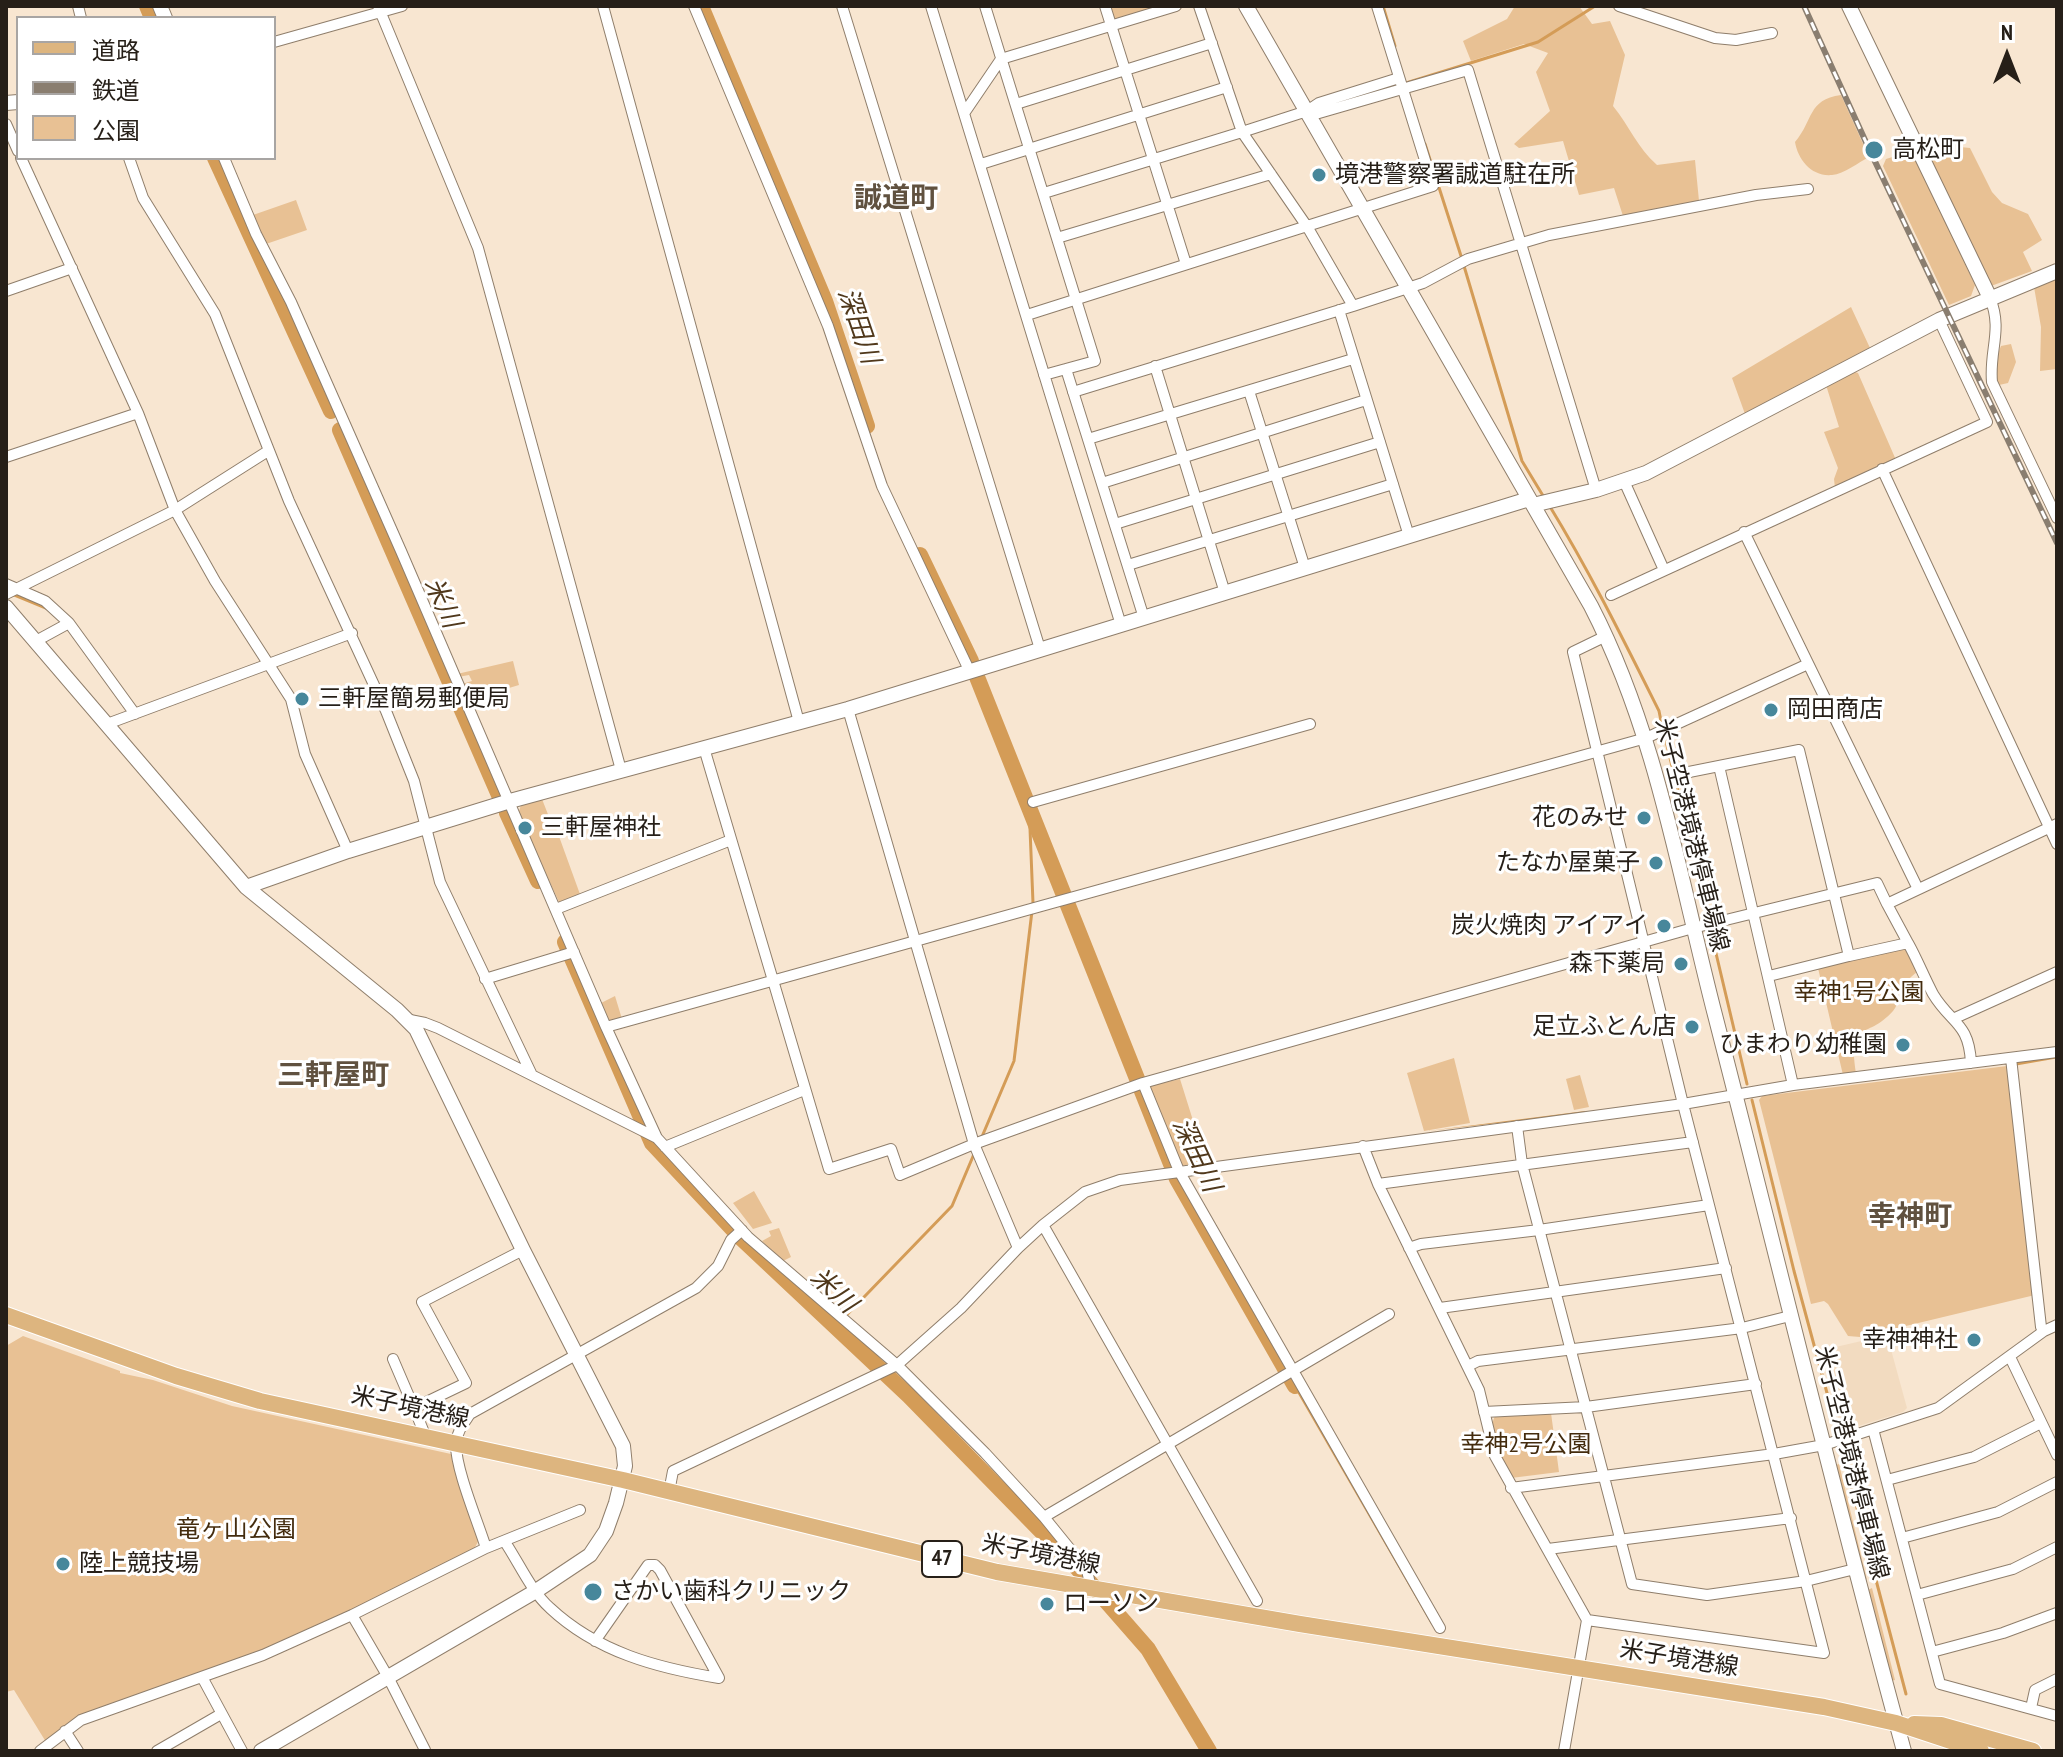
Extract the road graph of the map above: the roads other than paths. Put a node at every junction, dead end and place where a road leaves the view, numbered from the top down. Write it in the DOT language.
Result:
graph roads {
  1 [pos="402,6"];
  2 [pos="603,6"];
  3 [pos="694,6"];
  4 [pos="842,6"];
  5 [pos="931,6"];
  6 [pos="985,6"];
  7 [pos="1105,6"];
  8 [pos="1176,6"];
  9 [pos="1199,6"];
  10 [pos="1246,6"];
  11 [pos="1377,6"];
  12 [pos="1619,6"];
  13 [pos="1849,6"];
  14 [pos="379,9"];
  15 [pos="1111,26"];
  16 [pos="1772,33"];
  17 [pos="276,41"];
  18 [pos="1212,43"];
  19 [pos="1001,59"];
  20 [pos="1125,71"];
  21 [pos="1401,84"];
  22 [pos="1227,87"];
  23 [pos="1016,104"];
  24 [pos="1307,111"];
  25 [pos="965,112"];
  26 [pos="1139,116"];
  27 [pos="6,124"];
  28 [pos="1242,132"];
  29 [pos="16,146"];
  30 [pos="1030,150"];
  31 [pos="22,160"];
  32 [pos="130,160"];
  33 [pos="225,160"];
  34 [pos="1153,160"];
  35 [pos="981,164"];
  36 [pos="1271,174"];
  37 [pos="1808,189"];
  38 [pos="1044,193"];
  39 [pos="1167,205"];
  40 [pos="1362,210"];
  41 [pos="1308,228"];
  42 [pos="1057,238"];
  43 [pos="1521,243"];
  44 [pos="1186,264"];
  45 [pos="72,268"];
  46 [pos="2057,271"];
  47 [pos="1408,289"];
  48 [pos="6,291"];
  49 [pos="1990,298"];
  50 [pos="1076,300"];
  51 [pos="1353,306"];
  52 [pos="1339,310"];
  53 [pos="1027,315"];
  54 [pos="1939,320"];
  55 [pos="1353,359"];
  56 [pos="1155,366"];
  57 [pos="1066,369"];
  58 [pos="1044,375"];
  59 [pos="1249,391"];
  60 [pos="1073,392"];
  61 [pos="1366,400"];
  62 [pos="138,413"];
  63 [pos="1170,415"];
  64 [pos="1262,433"];
  65 [pos="1088,439"];
  66 [pos="1380,442"];
  67 [pos="268,451"];
  68 [pos="6,457"];
  69 [pos="1183,458"];
  70 [pos="1882,469"];
  71 [pos="1275,474"];
  72 [pos="1624,481"];
  73 [pos="1102,483"];
  74 [pos="1393,484"];
  75 [pos="1596,490"];
  76 [pos="1196,499"];
  77 [pos="1531,502"];
  78 [pos="175,510"];
  79 [pos="1288,516"];
  80 [pos="2057,518"];
  81 [pos="1115,524"];
  82 [pos="1744,532"];
  83 [pos="1409,536"];
  84 [pos="1208,540"];
  85 [pos="1128,565"];
  86 [pos="1305,568"];
  87 [pos="1664,570"];
  88 [pos="6,584"];
  89 [pos="19,588"];
  90 [pos="1225,593"];
  91 [pos="6,594"];
  92 [pos="1611,595"];
  93 [pos="6,607"];
  94 [pos="1144,618"];
  95 [pos="69,623"];
  96 [pos="1121,625"];
  97 [pos="352,633"];
  98 [pos="1606,636"];
  99 [pos="36,641"];
  100 [pos="1040,649"];
  101 [pos="1808,664"];
  102 [pos="271,665"];
  103 [pos="970,672"];
  104 [pos="848,709"];
  105 [pos="135,714"];
  106 [pos="799,722"];
  107 [pos="107,724"];
  108 [pos="1310,724"];
  109 [pos="1646,738"];
  110 [pos="704,748"];
  111 [pos="1598,751"];
  112 [pos="1719,766"];
  113 [pos="621,770"];
  114 [pos="1679,774"];
  115 [pos="510,801"];
  116 [pos="1033,802"];
  117 [pos="427,826"];
  118 [pos="2053,826"];
  119 [pos="731,840"];
  120 [pos="2057,844"];
  121 [pos="348,851"];
  122 [pos="246,887"];
  123 [pos="1918,889"];
  124 [pos="1834,894"];
  125 [pos="1887,904"];
  126 [pos="556,909"];
  127 [pos="1754,913"];
  128 [pos="1693,928"];
  129 [pos="915,943"];
  130 [pos="1644,943"];
  131 [pos="1908,943"];
  132 [pos="574,952"];
  133 [pos="1849,956"];
  134 [pos="2057,972"];
  135 [pos="1769,976"];
  136 [pos="485,979"];
  137 [pos="772,982"];
  138 [pos="1955,1018"];
  139 [pos="410,1020"];
  140 [pos="606,1027"];
  141 [pos="2057,1052"];
  142 [pos="2011,1058"];
  143 [pos="1971,1063"];
  144 [pos="531,1073"];
  145 [pos="1143,1083"];
  146 [pos="1793,1085"];
  147 [pos="804,1090"];
  148 [pos="1735,1094"];
  149 [pos="1683,1104"];
  150 [pos="1517,1126"];
  151 [pos="657,1138"];
  152 [pos="1693,1142"];
  153 [pos="974,1144"];
  154 [pos="1363,1146"];
  155 [pos="665,1147"];
  156 [pos="1522,1164"];
  157 [pos="1179,1171"];
  158 [pos="1378,1184"];
  159 [pos="1709,1205"];
  160 [pos="1043,1225"];
  161 [pos="742,1230"];
  162 [pos="1539,1230"];
  163 [pos="1018,1248"];
  164 [pos="1409,1248"];
  165 [pos="523,1250"];
  166 [pos="1726,1268"];
  167 [pos="1557,1292"];
  168 [pos="1440,1308"];
  169 [pos="1389,1314"];
  170 [pos="1790,1316"];
  171 [pos="8,1319"];
  172 [pos="2057,1325"];
  173 [pos="1742,1328"];
  174 [pos="2044,1331"];
  175 [pos="1571,1350"];
  176 [pos="575,1354"];
  177 [pos="2010,1357"];
  178 [pos="393,1359"];
  179 [pos="897,1365"];
  180 [pos="1468,1366"];
  181 [pos="1292,1371"];
  182 [pos="1756,1384"];
  183 [pos="1586,1407"];
  184 [pos="414,1408"];
  185 [pos="1484,1412"];
  186 [pos="2041,1423"];
  187 [pos="1873,1429"];
  188 [pos="425,1435"];
  189 [pos="456,1442"];
  190 [pos="1168,1443"];
  191 [pos="1824,1445"];
  192 [pos="1774,1454"];
  193 [pos="2057,1455"];
  194 [pos="1604,1476"];
  195 [pos="623,1480"];
  196 [pos="1887,1480"];
  197 [pos="2057,1482"];
  198 [pos="1511,1488"];
  199 [pos="669,1492"];
  200 [pos="580,1510"];
  201 [pos="1044,1517"];
  202 [pos="1791,1518"];
  203 [pos="1902,1538"];
  204 [pos="1622,1540"];
  205 [pos="505,1542"];
  206 [pos="2057,1547"];
  207 [pos="486,1548"];
  208 [pos="1548,1549"];
  209 [pos="1855,1569"];
  210 [pos="1806,1581"];
  211 [pos="1091,1589"];
  212 [pos="536,1591"];
  213 [pos="1917,1595"];
  214 [pos="1257,1601"];
  215 [pos="2057,1613"];
  216 [pos="352,1615"];
  217 [pos="1587,1620"];
  218 [pos="1440,1628"];
  219 [pos="595,1641"];
  220 [pos="1932,1652"];
  221 [pos="1580,1668"];
  222 [pos="202,1677"];
  223 [pos="388,1677"];
  224 [pos="2057,1679"];
  225 [pos="2031,1708"];
  226 [pos="221,1714"];
  227 [pos="2057,1716"];
  228 [pos="1896,1723"];
  229 [pos="65,1731"];
  230 [pos="425,1750"];
  231 [pos="40,1751"];
  232 [pos="78,1751"];
  233 [pos="157,1751"];
  234 [pos="242,1751"];
  235 [pos="261,1751"];
  236 [pos="1564,1751"];
  237 [pos="1904,1751"];
  238 [pos="1981,1751"];
  239 [pos="2033,1751"];
  1 -- 14 [label="street"];
  2 -- 106 [label="street"];
  3 -- 103 [label="street"];
  4 -- 100 [label="street"];
  5 -- 25 [label="street"];
  6 -- 19 [label="street"];
  7 -- 15 [label="street"];
  8 -- 15 [label="street"];
  9 -- 18 [label="street"];
  10 -- 24 [label="street, 米子空港境港停車場線"];
  11 -- 21 [label="street"];
  12 -- 16 [label="street"];
  13 -- 49 [label="street"];
  14 -- 17 [label="street"];
  14 -- 113 [label="street"];
  15 -- 19 [label="street"];
  15 -- 20 [label="street"];
  18 -- 20 [label="street"];
  18 -- 22 [label="street"];
  19 -- 23 [label="street"];
  19 -- 25 [label="street"];
  20 -- 23 [label="street"];
  20 -- 26 [label="street"];
  21 -- 24 [label="street"];
  21 -- 40 [label="street"];
  21 -- 43 [label="street"];
  22 -- 26 [label="street"];
  22 -- 28 [label="street"];
  23 -- 30 [label="street"];
  24 -- 28 [label="street"];
  24 -- 40 [label="street, 米子空港境港停車場線"];
  25 -- 35 [label="street"];
  26 -- 30 [label="street"];
  26 -- 34 [label="street"];
  27 -- 29 [label="street"];
  28 -- 34 [label="street"];
  28 -- 36 [label="street"];
  30 -- 35 [label="street"];
  30 -- 38 [label="street"];
  31 -- 45 [label="street"];
  32 -- 67 [label="street"];
  33 -- 115 [label="street"];
  34 -- 38 [label="street"];
  34 -- 39 [label="street"];
  35 -- 53 [label="street"];
  36 -- 39 [label="street"];
  36 -- 41 [label="street"];
  37 -- 43 [label="street"];
  38 -- 42 [label="street"];
  39 -- 42 [label="street"];
  39 -- 44 [label="street"];
  40 -- 41 [label="street"];
  40 -- 47 [label="street, 米子空港境港停車場線"];
  41 -- 44 [label="street"];
  41 -- 51 [label="street"];
  42 -- 50 [label="street"];
  43 -- 47 [label="street"];
  43 -- 75 [label="street"];
  44 -- 50 [label="street"];
  45 -- 48 [label="street"];
  45 -- 62 [label="street"];
  46 -- 49 [label="street"];
  47 -- 51 [label="street"];
  47 -- 77 [label="street, 米子空港境港停車場線"];
  49 -- 54 [label="street"];
  49 -- 80 [label="street"];
  50 -- 53 [label="street"];
  50 -- 57 [label="street"];
  51 -- 52 [label="street"];
  52 -- 55 [label="street"];
  52 -- 56 [label="street"];
  53 -- 58 [label="street"];
  54 -- 70 [label="street"];
  54 -- 72 [label="street"];
  55 -- 59 [label="street"];
  55 -- 61 [label="street"];
  56 -- 60 [label="street"];
  56 -- 63 [label="street"];
  57 -- 58 [label="street"];
  57 -- 60 [label="street"];
  58 -- 96 [label="street"];
  59 -- 63 [label="street"];
  59 -- 64 [label="street"];
  60 -- 65 [label="street"];
  61 -- 64 [label="street"];
  61 -- 66 [label="street"];
  62 -- 68 [label="street"];
  62 -- 78 [label="street"];
  63 -- 65 [label="street"];
  63 -- 69 [label="street"];
  64 -- 69 [label="street"];
  64 -- 71 [label="street"];
  65 -- 73 [label="street"];
  66 -- 71 [label="street"];
  66 -- 74 [label="street"];
  67 -- 78 [label="street"];
  67 -- 97 [label="street"];
  69 -- 73 [label="street"];
  69 -- 76 [label="street"];
  70 -- 82 [label="street"];
  70 -- 118 [label="street"];
  71 -- 76 [label="street"];
  71 -- 79 [label="street"];
  72 -- 75 [label="street"];
  72 -- 87 [label="street"];
  73 -- 81 [label="street"];
  74 -- 79 [label="street"];
  74 -- 83 [label="street"];
  75 -- 77 [label="street"];
  76 -- 81 [label="street"];
  76 -- 84 [label="street"];
  77 -- 83 [label="street"];
  77 -- 98 [label="street, 米子空港境港停車場線"];
  78 -- 89 [label="street"];
  78 -- 102 [label="street"];
  79 -- 84 [label="street"];
  79 -- 86 [label="street"];
  81 -- 85 [label="street"];
  82 -- 87 [label="street"];
  82 -- 101 [label="street"];
  83 -- 86 [label="street"];
  84 -- 85 [label="street"];
  84 -- 90 [label="street"];
  85 -- 94 [label="street"];
  86 -- 90 [label="street"];
  87 -- 92 [label="street"];
  88 -- 89 [label="street"];
  89 -- 91 [label="street"];
  89 -- 95 [label="street"];
  90 -- 94 [label="street"];
  93 -- 99 [label="street"];
  94 -- 96 [label="street"];
  95 -- 99 [label="street"];
  95 -- 105 [label="street"];
  96 -- 100 [label="street"];
  97 -- 102 [label="street"];
  97 -- 117 [label="street"];
  98 -- 109 [label="street, 米子空港境港停車場線"];
  98 -- 111 [label="street"];
  99 -- 107 [label="street"];
  100 -- 103 [label="street"];
  101 -- 109 [label="street"];
  101 -- 123 [label="street"];
  102 -- 105 [label="street"];
  102 -- 121 [label="street"];
  103 -- 104 [label="street"];
  104 -- 106 [label="street"];
  104 -- 129 [label="street"];
  105 -- 107 [label="street"];
  106 -- 110 [label="street"];
  107 -- 122 [label="street"];
  108 -- 116 [label="street"];
  109 -- 111 [label="street"];
  109 -- 128 [label="street, 米子空港境港停車場線"];
  110 -- 113 [label="street"];
  110 -- 119 [label="street"];
  111 -- 129 [label="street"];
  111 -- 130 [label="street"];
  112 -- 114 [label="street"];
  112 -- 124 [label="street"];
  112 -- 127 [label="street"];
  113 -- 115 [label="street"];
  115 -- 117 [label="street"];
  115 -- 126 [label="street"];
  117 -- 121 [label="street"];
  117 -- 136 [label="street"];
  118 -- 120 [label="street"];
  118 -- 123 [label="street"];
  119 -- 126 [label="street"];
  119 -- 137 [label="street"];
  121 -- 122 [label="street"];
  122 -- 139 [label="street"];
  123 -- 125 [label="street"];
  124 -- 125 [label="street"];
  124 -- 127 [label="street"];
  124 -- 133 [label="street"];
  125 -- 131 [label="street"];
  126 -- 132 [label="street"];
  127 -- 128 [label="street"];
  127 -- 135 [label="street"];
  128 -- 130 [label="street"];
  128 -- 148 [label="street, 米子空港境港停車場線"];
  129 -- 137 [label="street"];
  129 -- 153 [label="street"];
  130 -- 145 [label="street"];
  130 -- 149 [label="street"];
  131 -- 133 [label="street"];
  131 -- 138 [label="street"];
  132 -- 136 [label="street"];
  132 -- 140 [label="street"];
  133 -- 135 [label="street"];
  134 -- 138 [label="street"];
  135 -- 146 [label="street"];
  136 -- 144 [label="street"];
  137 -- 140 [label="street"];
  137 -- 147 [label="street"];
  138 -- 143 [label="street"];
  139 -- 144 [label="street"];
  139 -- 165 [label="street"];
  140 -- 151 [label="street"];
  141 -- 142 [label="street"];
  142 -- 143 [label="street"];
  142 -- 174 [label="street"];
  143 -- 146 [label="street"];
  144 -- 151 [label="street"];
  145 -- 153 [label="street"];
  145 -- 157 [label="street"];
  146 -- 148 [label="street"];
  147 -- 153 [label="street"];
  147 -- 155 [label="street"];
  148 -- 149 [label="street"];
  148 -- 170 [label="street, 米子空港境港停車場線"];
  149 -- 150 [label="street"];
  149 -- 152 [label="street"];
  150 -- 154 [label="street"];
  150 -- 156 [label="street"];
  151 -- 155 [label="street"];
  152 -- 156 [label="street"];
  152 -- 159 [label="street"];
  153 -- 163 [label="street"];
  154 -- 157 [label="street"];
  154 -- 158 [label="street"];
  155 -- 161 [label="street"];
  156 -- 158 [label="street"];
  156 -- 162 [label="street"];
  157 -- 160 [label="street"];
  157 -- 181 [label="street"];
  158 -- 164 [label="street"];
  159 -- 162 [label="street"];
  159 -- 166 [label="street"];
  160 -- 163 [label="street"];
  160 -- 190 [label="street"];
  161 -- 176 [label="street"];
  161 -- 179 [label="street"];
  162 -- 164 [label="street"];
  162 -- 167 [label="street"];
  163 -- 179 [label="street"];
  164 -- 168 [label="street"];
  165 -- 176 [label="street"];
  165 -- 184 [label="street"];
  166 -- 167 [label="street"];
  166 -- 173 [label="street"];
  167 -- 168 [label="street"];
  167 -- 175 [label="street"];
  168 -- 180 [label="street"];
  169 -- 181 [label="street"];
  170 -- 173 [label="street"];
  170 -- 191 [label="street, 米子空港境港停車場線"];
  171 -- 188 [label="main road, 米子境港線 / 47"];
  172 -- 174 [label="street"];
  173 -- 175 [label="street"];
  173 -- 182 [label="street"];
  174 -- 177 [label="street"];
  175 -- 180 [label="street"];
  175 -- 183 [label="street"];
  176 -- 189 [label="street"];
  176 -- 195 [label="street"];
  177 -- 186 [label="street"];
  177 -- 187 [label="street"];
  178 -- 184 [label="street"];
  179 -- 199 [label="street"];
  179 -- 201 [label="street"];
  180 -- 185 [label="street"];
  181 -- 190 [label="street"];
  181 -- 218 [label="street"];
  182 -- 183 [label="street"];
  182 -- 192 [label="street"];
  183 -- 185 [label="street"];
  183 -- 194 [label="street"];
  184 -- 188 [label="street"];
  185 -- 198 [label="street"];
  186 -- 193 [label="street"];
  186 -- 196 [label="street"];
  187 -- 191 [label="street"];
  187 -- 196 [label="street"];
  188 -- 189 [label="main road, 米子境港線 / 47"];
  189 -- 195 [label="main road, 米子境港線 / 47"];
  189 -- 207 [label="street"];
  190 -- 201 [label="street"];
  190 -- 214 [label="street"];
  191 -- 192 [label="street"];
  191 -- 209 [label="street, 米子空港境港停車場線"];
  192 -- 194 [label="street"];
  192 -- 202 [label="street"];
  194 -- 198 [label="street"];
  194 -- 204 [label="street"];
  195 -- 199 [label="main road, 米子境港線 / 47"];
  195 -- 212 [label="street"];
  196 -- 203 [label="street"];
  197 -- 203 [label="street"];
  198 -- 208 [label="street"];
  199 -- 211 [label="main road, 米子境港線 / 47"];
  200 -- 205 [label="street"];
  201 -- 211 [label="street"];
  202 -- 204 [label="street"];
  202 -- 210 [label="street"];
  203 -- 213 [label="street"];
  204 -- 208 [label="street"];
  204 -- 210 [label="street"];
  205 -- 207 [label="street"];
  205 -- 212 [label="street"];
  206 -- 213 [label="street"];
  207 -- 216 [label="street"];
  208 -- 217 [label="street"];
  209 -- 210 [label="street"];
  209 -- 228 [label="street, 米子空港境港停車場線"];
  210 -- 217 [label="street"];
  211 -- 221 [label="main road, 米子境港線 / 47"];
  212 -- 219 [label="street"];
  212 -- 223 [label="street"];
  213 -- 220 [label="street"];
  215 -- 220 [label="street"];
  216 -- 222 [label="street"];
  216 -- 223 [label="street"];
  217 -- 221 [label="street"];
  219 -- 219 [label="street"];
  220 -- 225 [label="street"];
  221 -- 228 [label="main road, 米子境港線 / 47"];
  221 -- 236 [label="street"];
  222 -- 226 [label="street"];
  222 -- 229 [label="street"];
  223 -- 230 [label="street"];
  223 -- 235 [label="street"];
  224 -- 225 [label="street"];
  225 -- 227 [label="street"];
  226 -- 233 [label="street"];
  226 -- 234 [label="street"];
  228 -- 237 [label="street, 米子空港境港停車場線"];
  228 -- 238 [label="main road, 米子境港線 / 47"];
  228 -- 239 [label="main road, 米子境港線 / 47"];
  229 -- 231 [label="street"];
  229 -- 232 [label="street"];
}
